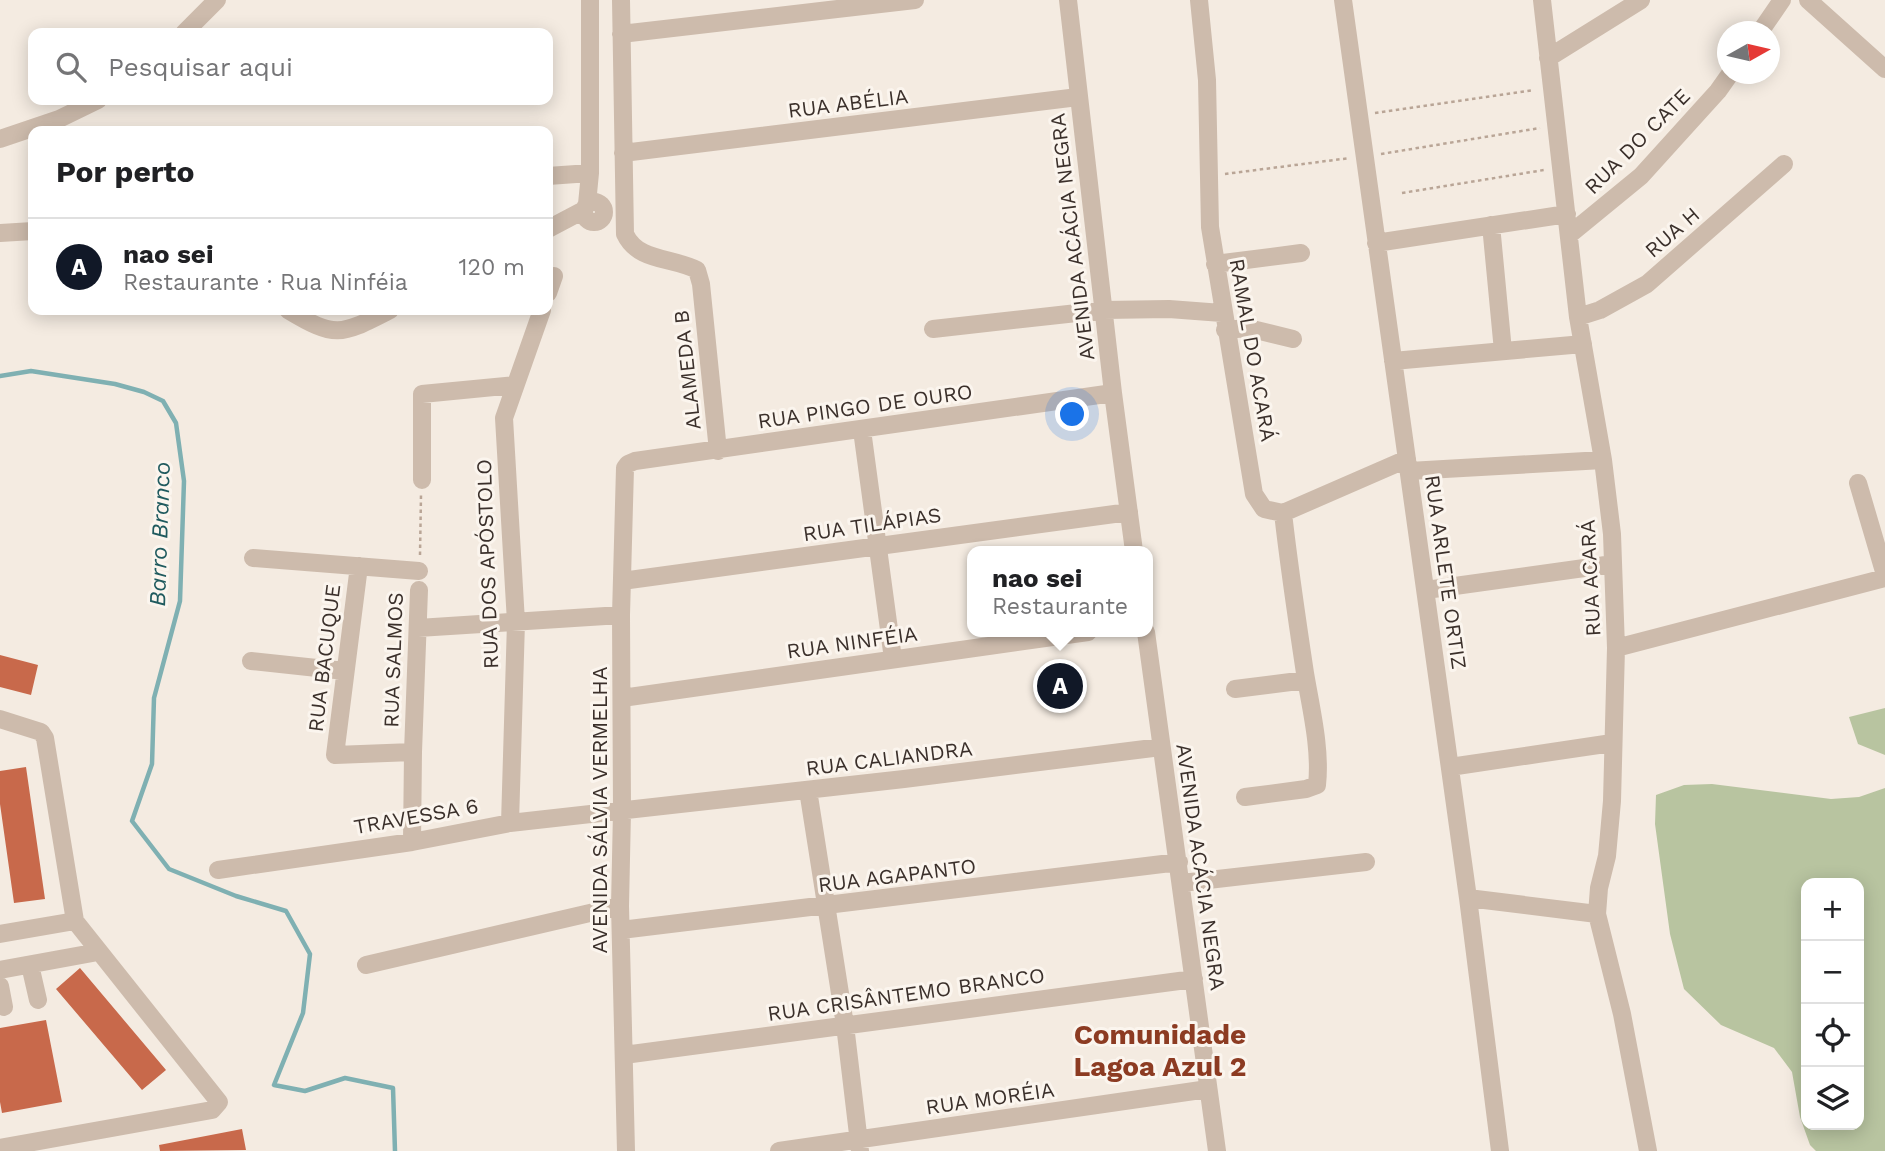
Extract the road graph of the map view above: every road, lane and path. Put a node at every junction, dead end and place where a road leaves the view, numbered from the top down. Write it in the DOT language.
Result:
graph roads {
  1 [pos="217,0"];
  2 [pos="590,0"];
  3 [pos="621,0"];
  4 [pos="915,0"];
  5 [pos="1068,0"];
  6 [pos="1199,0"];
  7 [pos="1342,0"];
  8 [pos="1542,0"];
  9 [pos="1641,0"];
  10 [pos="1782,0"];
  11 [pos="1808,0"];
  12 [pos="1768,21"];
  13 [pos="189,28"];
  14 [pos="621,34"];
  15 [pos="1548,58"];
  16 [pos="1885,69"];
  17 [pos="1723,84"];
  18 [pos="1552,87"];
  19 [pos="1078,97"];
  20 [pos="88,105"];
  21 [pos="1358,116"];
  22 [pos="1556,125"];
  23 [pos="38,126"];
  24 [pos="28,130"];
  25 [pos="0,139"];
  26 [pos="623,153"];
  27 [pos="1364,157"];
  28 [pos="1784,164"];
  29 [pos="1562,167"];
  30 [pos="590,173"];
  31 [pos="553,176"];
  32 [pos="1208,176"];
  33 [pos="1402,193"];
  34 [pos="1567,214"];
  35 [pos="1491,225"];
  36 [pos="553,226"];
  37 [pos="28,231"];
  38 [pos="0,233"];
  39 [pos="1569,235"];
  40 [pos="1376,243"];
  41 [pos="1301,253"];
  42 [pos="1215,264"];
  43 [pos="1104,310"];
  44 [pos="297,315"];
  45 [pos="380,315"];
  46 [pos="540,315"];
  47 [pos="1578,317"];
  48 [pos="1224,322"];
  49 [pos="933,329"];
  50 [pos="1293,339"];
  51 [pos="1583,344"];
  52 [pos="1503,351"];
  53 [pos="1393,361"];
  54 [pos="515,385"];
  55 [pos="1113,393"];
  56 [pos="862,430"];
  57 [pos="718,451"];
  58 [pos="1603,460"];
  59 [pos="1408,465"];
  60 [pos="625,468"];
  61 [pos="422,480"];
  62 [pos="1858,483"];
  63 [pos="1129,512"];
  64 [pos="1283,513"];
  65 [pos="877,546"];
  66 [pos="1133,546"];
  67 [pos="253,558"];
  68 [pos="1614,564"];
  69 [pos="359,566"];
  70 [pos="419,571"];
  71 [pos="1885,577"];
  72 [pos="622,581"];
  73 [pos="419,590"];
  74 [pos="1426,590"];
  75 [pos="621,615"];
  76 [pos="516,622"];
  77 [pos="418,628"];
  78 [pos="1052,637"];
  79 [pos="1147,637"];
  80 [pos="1616,648"];
  81 [pos="893,659"];
  82 [pos="251,662"];
  83 [pos="345,671"];
  84 [pos="1306,680"];
  85 [pos="1235,689"];
  86 [pos="622,698"];
  87 [pos="0,719"];
  88 [pos="1612,743"];
  89 [pos="1161,747"];
  90 [pos="412,752"];
  91 [pos="1450,767"];
  92 [pos="808,790"];
  93 [pos="1245,797"];
  94 [pos="622,811"];
  95 [pos="510,823"];
  96 [pos="412,842"];
  97 [pos="1179,862"];
  98 [pos="1366,862"];
  99 [pos="218,870"];
  100 [pos="1181,883"];
  101 [pos="1468,898"];
  102 [pos="620,906"];
  103 [pos="825,907"];
  104 [pos="1597,914"];
  105 [pos="75,921"];
  106 [pos="621,930"];
  107 [pos="0,934"];
  108 [pos="98,952"];
  109 [pos="30,965"];
  110 [pos="366,965"];
  111 [pos="0,970"];
  112 [pos="1194,979"];
  113 [pos="0,986"];
  114 [pos="38,1000"];
  115 [pos="4,1007"];
  116 [pos="845,1025"];
  117 [pos="625,1055"];
  118 [pos="1208,1089"];
  119 [pos="860,1146"];
  120 [pos="0,1148"];
  121 [pos="626,1151"];
  122 [pos="779,1151"];
  123 [pos="1217,1151"];
  124 [pos="1500,1151"];
  125 [pos="1648,1151"];
  1 -- 13 [label="street"];
  2 -- 30 [label="street"];
  3 -- 14 [label="street"];
  4 -- 14 [label="street"];
  5 -- 19 [label="street, AVENIDA ACÁCIA NEGRA"];
  6 -- 32 [label="street, RAMAL DO ACARÁ"];
  7 -- 21 [label="street, RUA ARLETE ORTIZ"];
  8 -- 15 [label="street, RUA ACARÁ"];
  9 -- 15 [label="street"];
  10 -- 12 [label="street"];
  11 -- 16 [label="street"];
  14 -- 26 [label="street"];
  15 -- 18 [label="street, RUA ACARÁ"];
  17 -- 39 [label="street, RUA DO CATE"];
  18 -- 21 [label="path"];
  18 -- 22 [label="street, RUA ACARÁ"];
  19 -- 26 [label="street, RUA ABÉLIA"];
  19 -- 43 [label="street, AVENIDA ACÁCIA NEGRA"];
  20 -- 23 [label="street"];
  21 -- 27 [label="street, RUA ARLETE ORTIZ"];
  22 -- 27 [label="path"];
  22 -- 29 [label="street, RUA ACARÁ"];
  24 -- 25 [label="street"];
  26 -- 57 [label="street, ALAMEDA B"];
  27 -- 32 [label="path"];
  27 -- 40 [label="street, RUA ARLETE ORTIZ"];
  28 -- 47 [label="street, RUA H"];
  29 -- 33 [label="path"];
  29 -- 34 [label="street, RUA ACARÁ"];
  30 -- 31 [label="street"];
  30 -- 36 [label="street"];
  32 -- 42 [label="street, RAMAL DO ACARÁ"];
  34 -- 35 [label="street, RUA DO CATE"];
  34 -- 39 [label="street, RUA ACARÁ"];
  35 -- 40 [label="street, RUA DO CATE"];
  35 -- 52 [label="street"];
  37 -- 38 [label="street"];
  39 -- 47 [label="street, RUA ACARÁ"];
  40 -- 53 [label="street, RUA ARLETE ORTIZ"];
  41 -- 42 [label="street"];
  42 -- 48 [label="street, RAMAL DO ACARÁ"];
  43 -- 48 [label="street"];
  43 -- 49 [label="street"];
  43 -- 55 [label="street, AVENIDA ACÁCIA NEGRA"];
  44 -- 45 [label="street"];
  46 -- 54 [label="street, RUA DOS APÓSTOLO"];
  47 -- 51 [label="street, RUA ACARÁ"];
  48 -- 50 [label="street"];
  48 -- 64 [label="street, RAMAL DO ACARÁ"];
  51 -- 52 [label="street"];
  51 -- 58 [label="street, RUA ACARÁ"];
  52 -- 53 [label="street"];
  53 -- 59 [label="street, RUA ARLETE ORTIZ"];
  54 -- 61 [label="street"];
  54 -- 76 [label="street, RUA DOS APÓSTOLO"];
  55 -- 56 [label="street, RUA PINGO DE OURO"];
  55 -- 63 [label="street, AVENIDA ACÁCIA NEGRA"];
  56 -- 57 [label="street, RUA PINGO DE OURO"];
  56 -- 65 [label="street"];
  57 -- 60 [label="street, RUA PINGO DE OURO"];
  58 -- 59 [label="street"];
  58 -- 68 [label="street, RUA ACARÁ"];
  59 -- 64 [label="street"];
  59 -- 74 [label="street, RUA ARLETE ORTIZ"];
  60 -- 72 [label="street, AVENIDA SÁLVIA VERMELHA"];
  61 -- 70 [label="path, RUA SALMOS"];
  62 -- 71 [label="street"];
  63 -- 65 [label="street, RUA TILÁPIAS"];
  63 -- 66 [label="street, AVENIDA ACÁCIA NEGRA"];
  64 -- 84 [label="street"];
  65 -- 72 [label="street, RUA TILÁPIAS"];
  65 -- 81 [label="street"];
  67 -- 69 [label="street"];
  68 -- 74 [label="street"];
  68 -- 80 [label="street, RUA ACARÁ"];
  69 -- 70 [label="street"];
  69 -- 83 [label="street, RUA BACUQUE"];
  71 -- 80 [label="street"];
  72 -- 75 [label="street, AVENIDA SÁLVIA VERMELHA"];
  73 -- 77 [label="street, RUA SALMOS"];
  74 -- 91 [label="street, RUA ARLETE ORTIZ"];
  75 -- 76 [label="street"];
  75 -- 86 [label="street, AVENIDA SÁLVIA VERMELHA"];
  76 -- 77 [label="street"];
  76 -- 95 [label="street, RUA DOS APÓSTOLO"];
  77 -- 90 [label="street, RUA SALMOS"];
  78 -- 81 [label="street, RUA NINFÉIA"];
  79 -- 89 [label="street, AVENIDA ACÁCIA NEGRA"];
  80 -- 88 [label="street, RUA ACARÁ"];
  81 -- 86 [label="street, RUA NINFÉIA"];
  82 -- 83 [label="street"];
  83 -- 90 [label="street, RUA BACUQUE"];
  84 -- 85 [label="street"];
  84 -- 93 [label="street"];
  86 -- 94 [label="street, AVENIDA SÁLVIA VERMELHA"];
  87 -- 105 [label="street"];
  88 -- 91 [label="street"];
  88 -- 104 [label="street, RUA ACARÁ"];
  89 -- 92 [label="street, RUA CALIANDRA"];
  89 -- 97 [label="street, AVENIDA ACÁCIA NEGRA"];
  90 -- 96 [label="street, RUA SALMOS"];
  91 -- 101 [label="street, RUA ARLETE ORTIZ"];
  92 -- 94 [label="street, RUA CALIANDRA"];
  92 -- 103 [label="street"];
  94 -- 95 [label="street, TRAVESSA 6"];
  94 -- 102 [label="street, AVENIDA SÁLVIA VERMELHA"];
  95 -- 96 [label="street, TRAVESSA 6"];
  96 -- 99 [label="street, TRAVESSA 6"];
  97 -- 100 [label="street, AVENIDA ACÁCIA NEGRA"];
  97 -- 103 [label="street, RUA AGAPANTO"];
  98 -- 100 [label="street"];
  100 -- 112 [label="street, AVENIDA ACÁCIA NEGRA"];
  101 -- 104 [label="street"];
  101 -- 124 [label="street, RUA ARLETE ORTIZ"];
  102 -- 106 [label="street, AVENIDA SÁLVIA VERMELHA"];
  102 -- 110 [label="street"];
  103 -- 106 [label="street, RUA AGAPANTO"];
  103 -- 116 [label="street"];
  104 -- 125 [label="street, RUA ACARÁ"];
  105 -- 107 [label="street"];
  105 -- 108 [label="street"];
  106 -- 117 [label="street, AVENIDA SÁLVIA VERMELHA"];
  108 -- 109 [label="street"];
  108 -- 120 [label="street"];
  109 -- 111 [label="street"];
  109 -- 114 [label="street"];
  112 -- 116 [label="street, RUA CRISÂNTEMO BRANCO"];
  112 -- 118 [label="street, AVENIDA ACÁCIA NEGRA"];
  113 -- 115 [label="street"];
  116 -- 117 [label="street, RUA CRISÂNTEMO BRANCO"];
  116 -- 119 [label="street"];
  117 -- 121 [label="street, AVENIDA SÁLVIA VERMELHA"];
  118 -- 119 [label="street, RUA MORÉIA"];
  118 -- 123 [label="street, AVENIDA ACÁCIA NEGRA"];
  119 -- 122 [label="street, RUA MORÉIA"];
}
